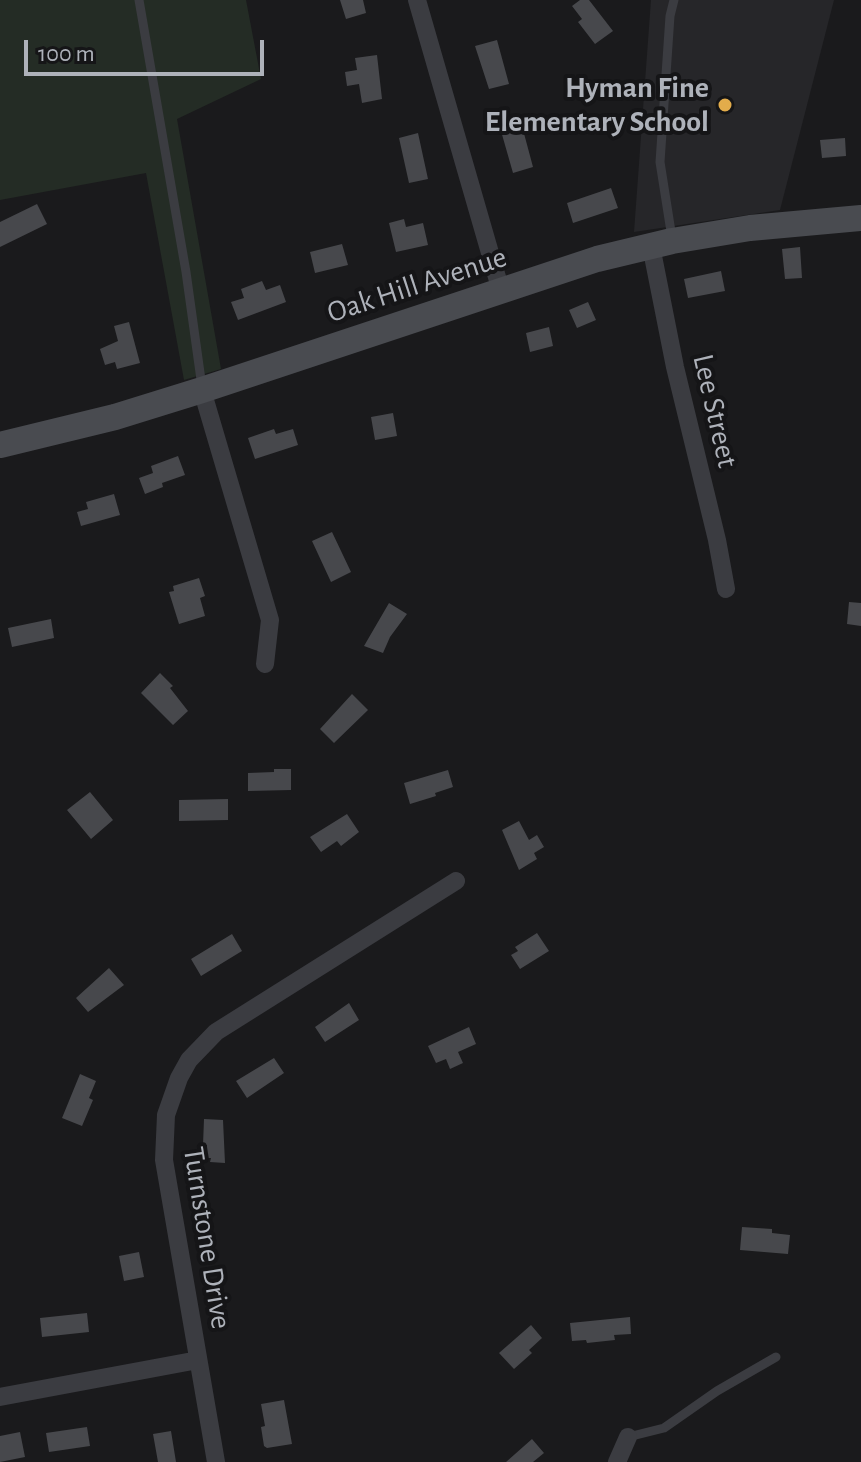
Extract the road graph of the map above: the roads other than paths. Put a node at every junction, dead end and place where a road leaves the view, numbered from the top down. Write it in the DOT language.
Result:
graph roads {
  1 [pos="139,0"];
  2 [pos="417,0"];
  3 [pos="674,0"];
  4 [pos="861,218"];
  5 [pos="662,244"];
  6 [pos="501,291"];
  7 [pos="202,390"];
  8 [pos="0,445"];
  9 [pos="726,589"];
  10 [pos="265,664"];
  11 [pos="456,881"];
  12 [pos="776,1357"];
  13 [pos="198,1360"];
  14 [pos="0,1397"];
  15 [pos="628,1437"];
  16 [pos="216,1462"];
  17 [pos="617,1462"];
  1 -- 7 [label="lane"];
  2 -- 6 [label="street"];
  3 -- 5 [label="lane"];
  4 -- 5 [label="main road, Oak Hill Avenue"];
  5 -- 6 [label="main road, Oak Hill Avenue"];
  5 -- 9 [label="street, Lee Street"];
  6 -- 7 [label="main road, Oak Hill Avenue"];
  7 -- 8 [label="main road, Oak Hill Avenue"];
  7 -- 10 [label="street"];
  11 -- 13 [label="street, Turnstone Drive"];
  12 -- 15 [label="lane"];
  13 -- 14 [label="street"];
  13 -- 16 [label="street, Turnstone Drive"];
  15 -- 17 [label="street"];
}
